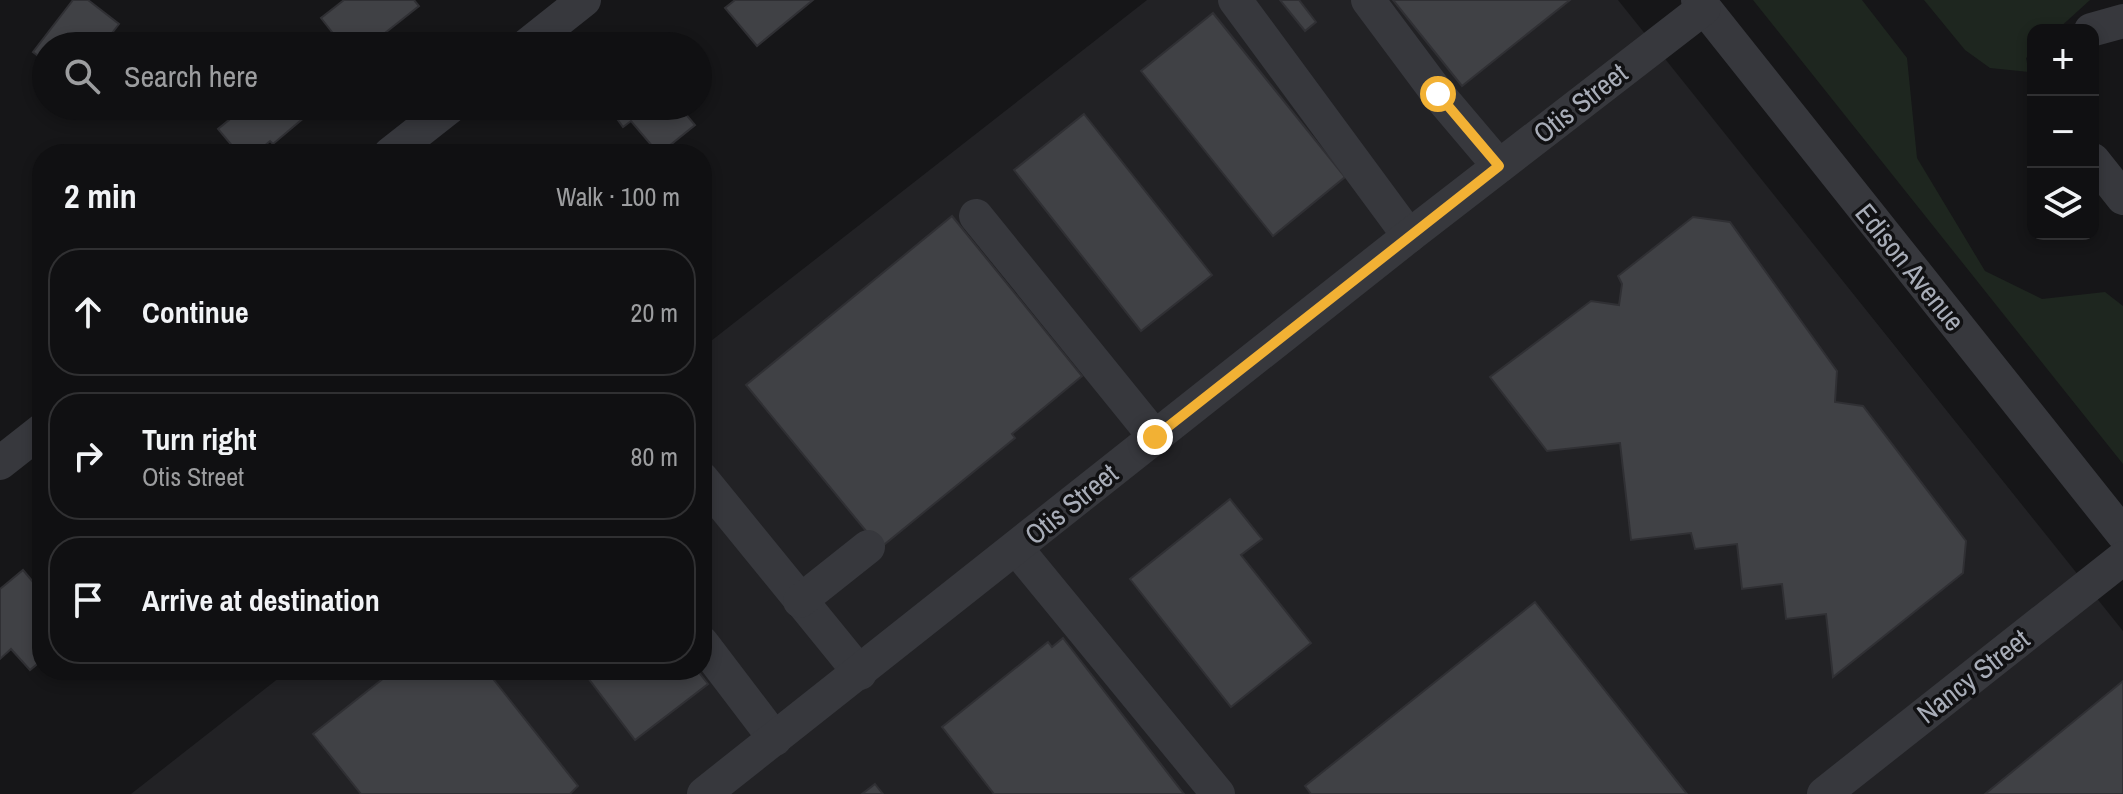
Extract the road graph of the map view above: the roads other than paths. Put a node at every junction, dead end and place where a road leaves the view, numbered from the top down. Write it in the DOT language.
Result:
graph roads {
  1 [pos="584,0"];
  2 [pos="1235,0"];
  3 [pos="1368,0"];
  4 [pos="1701,4"];
  5 [pos="2123,21"];
  6 [pos="2099,28"];
  7 [pos="544,32"];
  8 [pos="433,120"];
  9 [pos="403,144"];
  10 [pos="1499,166"];
  11 [pos="2099,168"];
  12 [pos="2123,198"];
  13 [pos="976,216"];
  14 [pos="1409,236"];
  15 [pos="1155,437"];
  16 [pos="32,438"];
  17 [pos="0,463"];
  18 [pos="712,491"];
  19 [pos="2123,534"];
  20 [pos="868,547"];
  21 [pos="1016,548"];
  22 [pos="2123,558"];
  23 [pos="800,601"];
  24 [pos="712,656"];
  25 [pos="860,673"];
  26 [pos="775,739"];
  27 [pos="723,788"];
  28 [pos="1218,794"];
  29 [pos="1824,794"];
  1 -- 7 [label="street"];
  2 -- 14 [label="street"];
  3 -- 10 [label="street"];
  4 -- 10 [label="street, Otis Street"];
  4 -- 19 [label="street, Edison Avenue"];
  5 -- 6 [label="street"];
  8 -- 9 [label="street"];
  10 -- 14 [label="street, Otis Street"];
  11 -- 12 [label="street"];
  13 -- 15 [label="street"];
  14 -- 15 [label="street, Otis Street"];
  15 -- 21 [label="street, Otis Street"];
  16 -- 17 [label="street"];
  18 -- 23 [label="street"];
  20 -- 23 [label="street"];
  21 -- 25 [label="street, Otis Street"];
  21 -- 28 [label="street"];
  22 -- 29 [label="street, Nancy Street"];
  23 -- 25 [label="street"];
  24 -- 26 [label="street"];
  25 -- 26 [label="street, Otis Street"];
  26 -- 27 [label="street, Otis Street"];
}
